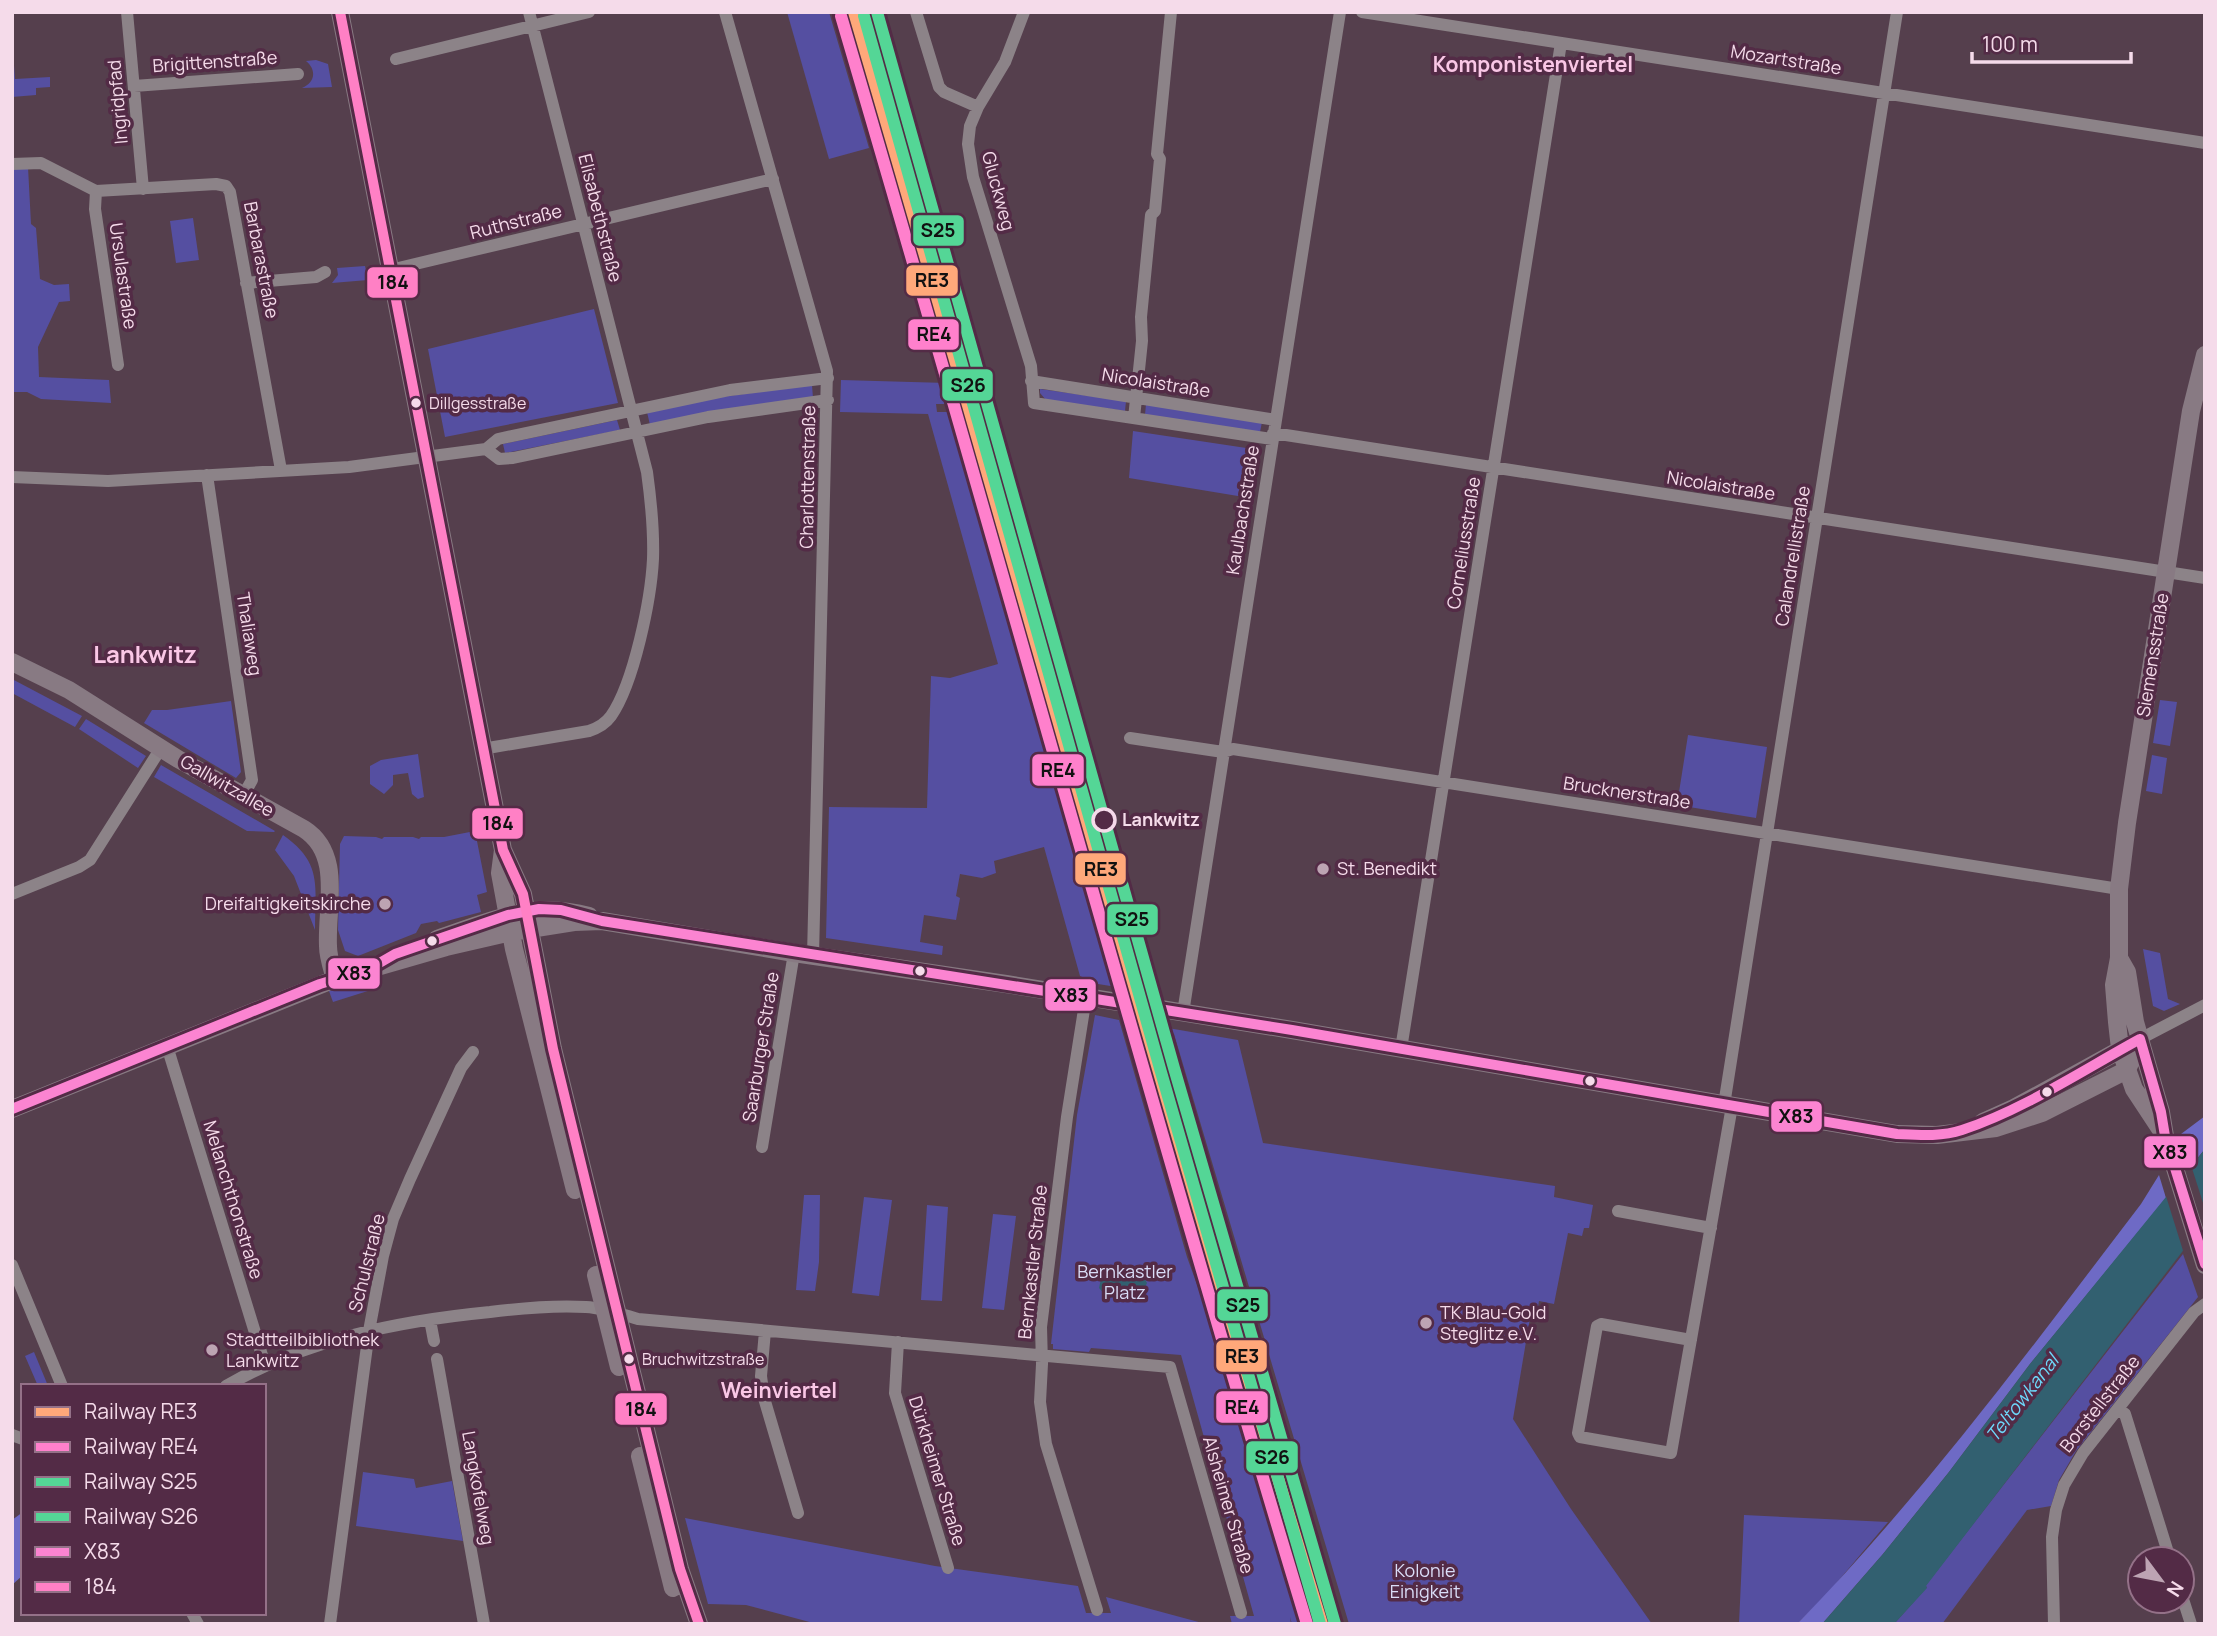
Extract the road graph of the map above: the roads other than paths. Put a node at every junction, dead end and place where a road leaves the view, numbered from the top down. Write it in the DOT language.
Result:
graph roads {
  1 [pos="127,12"];
  2 [pos="340,12"];
  3 [pos="529,12"];
  4 [pos="589,12"];
  5 [pos="724,12"];
  6 [pos="916,12"];
  7 [pos="1024,12"];
  8 [pos="1171,12"];
  9 [pos="1178,12"];
  10 [pos="1340,12"];
  11 [pos="1362,12"];
  12 [pos="1897,12"];
  13 [pos="533,26"];
  14 [pos="1562,43"];
  15 [pos="396,59"];
  16 [pos="298,74"];
  17 [pos="134,86"];
  18 [pos="1884,93"];
  19 [pos="978,107"];
  20 [pos="2205,143"];
  21 [pos="1160,159"];
  22 [pos="12,164"];
  23 [pos="773,179"];
  24 [pos="143,188"];
  25 [pos="96,191"];
  26 [pos="583,224"];
  27 [pos="390,270"];
  28 [pos="325,272"];
  29 [pos="246,283"];
  30 [pos="2205,355"];
  31 [pos="118,365"];
  32 [pos="828,378"];
  33 [pos="1031,381"];
  34 [pos="1137,398"];
  35 [pos="828,400"];
  36 [pos="1034,403"];
  37 [pos="632,411"];
  38 [pos="1134,418"];
  39 [pos="1276,420"];
  40 [pos="637,433"];
  41 [pos="1273,436"];
  42 [pos="486,449"];
  43 [pos="426,457"];
  44 [pos="1494,468"];
  45 [pos="281,470"];
  46 [pos="207,475"];
  47 [pos="12,477"];
  48 [pos="1817,518"];
  49 [pos="2166,572"];
  50 [pos="2205,578"];
  51 [pos="12,662"];
  52 [pos="1130,737"];
  53 [pos="161,748"];
  54 [pos="482,749"];
  55 [pos="1223,752"];
  56 [pos="1443,782"];
  57 [pos="243,796"];
  58 [pos="1767,833"];
  59 [pos="2119,890"];
  60 [pos="12,894"];
  61 [pos="518,922"];
  62 [pos="794,953"];
  63 [pos="813,956"];
  64 [pos="2119,958"];
  65 [pos="335,979"];
  66 [pos="1086,997"];
  67 [pos="2205,1005"];
  68 [pos="1183,1013"];
  69 [pos="2140,1039"];
  70 [pos="167,1045"];
  71 [pos="1401,1049"];
  72 [pos="2120,1049"];
  73 [pos="473,1052"];
  74 [pos="2127,1070"];
  75 [pos="1728,1105"];
  76 [pos="12,1108"];
  77 [pos="1961,1131"];
  78 [pos="2167,1143"];
  79 [pos="762,1147"];
  80 [pos="1618,1211"];
  81 [pos="1711,1228"];
  82 [pos="12,1265"];
  83 [pos="2205,1265"];
  84 [pos="2205,1304"];
  85 [pos="611,1312"];
  86 [pos="430,1320"];
  87 [pos="369,1331"];
  88 [pos="765,1331"];
  89 [pos="1691,1340"];
  90 [pos="434,1341"];
  91 [pos="898,1342"];
  92 [pos="1042,1355"];
  93 [pos="437,1359"];
  94 [pos="265,1365"];
  95 [pos="61,1384"];
  96 [pos="230,1384"];
  97 [pos="2118,1409"];
  98 [pos="798,1513"];
  99 [pos="2167,1545"];
  100 [pos="948,1568"];
  101 [pos="1097,1609"];
  102 [pos="1241,1614"];
  103 [pos="330,1624"];
  104 [pos="484,1624"];
  105 [pos="687,1624"];
  106 [pos="699,1624"];
  107 [pos="2054,1624"];
  1 -- 17 [label="street, Ingridpfad"];
  2 -- 27 [label="main road"];
  3 -- 13 [label="street, Elisabethstraße"];
  4 -- 13 [label="street"];
  5 -- 23 [label="street, Charlottenstraße"];
  6 -- 19 [label="street"];
  7 -- 19 [label="street, Gluckweg"];
  8 -- 21 [label="street"];
  9 -- 21 [label="street"];
  10 -- 39 [label="street, Kaulbachstraße"];
  11 -- 14 [label="street, Mozartstraße"];
  12 -- 18 [label="street, Calandrellistraße"];
  13 -- 15 [label="street"];
  13 -- 26 [label="street, Elisabethstraße"];
  14 -- 18 [label="street, Mozartstraße"];
  14 -- 44 [label="street, Corneliusstraße"];
  16 -- 17 [label="street, Brigittenstraße"];
  17 -- 24 [label="street, Ingridpfad"];
  18 -- 20 [label="street, Mozartstraße"];
  18 -- 48 [label="street, Calandrellistraße"];
  19 -- 33 [label="street, Gluckweg"];
  21 -- 34 [label="street"];
  22 -- 25 [label="street"];
  23 -- 26 [label="street, Ruthstraße"];
  23 -- 32 [label="street, Charlottenstraße"];
  24 -- 25 [label="street, Barbarastraße"];
  24 -- 29 [label="street, Barbarastraße"];
  25 -- 31 [label="street, Ursulastraße"];
  26 -- 27 [label="street, Ruthstraße"];
  26 -- 37 [label="street, Elisabethstraße"];
  27 -- 43 [label="main road"];
  28 -- 29 [label="street"];
  29 -- 45 [label="street, Barbarastraße"];
  30 -- 49 [label="main road, Siemensstraße"];
  32 -- 35 [label="street, Charlottenstraße"];
  32 -- 37 [label="street"];
  33 -- 34 [label="street, Nicolaistraße"];
  33 -- 36 [label="street, Gluckweg"];
  34 -- 38 [label="street"];
  34 -- 39 [label="street, Nicolaistraße"];
  35 -- 40 [label="street"];
  35 -- 63 [label="street, Charlottenstraße"];
  36 -- 38 [label="street, Nicolaistraße"];
  37 -- 40 [label="street, Elisabethstraße"];
  37 -- 42 [label="street"];
  38 -- 41 [label="street, Nicolaistraße"];
  39 -- 41 [label="street, Kaulbachstraße"];
  40 -- 42 [label="street"];
  40 -- 54 [label="street, Elisabethstraße"];
  41 -- 44 [label="street, Nicolaistraße"];
  41 -- 55 [label="street, Kaulbachstraße"];
  42 -- 43 [label="street"];
  43 -- 45 [label="street"];
  43 -- 54 [label="main road"];
  44 -- 48 [label="street, Nicolaistraße"];
  44 -- 56 [label="street, Corneliusstraße"];
  45 -- 46 [label="street"];
  46 -- 47 [label="street"];
  46 -- 57 [label="street, Thaliaweg"];
  48 -- 49 [label="street, Nicolaistraße"];
  48 -- 58 [label="street, Calandrellistraße"];
  49 -- 50 [label="street, Nicolaistraße"];
  49 -- 59 [label="main road, Siemensstraße"];
  51 -- 53 [label="main road, Gallwitzallee"];
  52 -- 55 [label="street, Brucknerstraße"];
  53 -- 57 [label="main road, Gallwitzallee"];
  53 -- 60 [label="street"];
  54 -- 61 [label="main road"];
  55 -- 56 [label="street, Brucknerstraße"];
  55 -- 68 [label="street, Kaulbachstraße"];
  56 -- 58 [label="street, Brucknerstraße"];
  56 -- 71 [label="street, Corneliusstraße"];
  57 -- 65 [label="main road, Gallwitzallee"];
  58 -- 59 [label="street, Brucknerstraße"];
  58 -- 75 [label="street, Calandrellistraße"];
  59 -- 64 [label="main road, Siemensstraße"];
  61 -- 62 [label="main road"];
  61 -- 65 [label="main road"];
  61 -- 85 [label="main road"];
  62 -- 63 [label="main road"];
  62 -- 79 [label="street, Saarburger Straße"];
  63 -- 66 [label="main road"];
  64 -- 69 [label="main road, Siemensstraße"];
  64 -- 72 [label="main road, Siemensstraße"];
  65 -- 70 [label="main road"];
  66 -- 68 [label="main road"];
  66 -- 92 [label="street, Bernkastler Straße"];
  67 -- 69 [label="street"];
  68 -- 71 [label="main road"];
  69 -- 72 [label="main road"];
  69 -- 74 [label="main road"];
  69 -- 78 [label="main road, Siemensstraße"];
  70 -- 76 [label="main road"];
  70 -- 94 [label="street, Melanchthonstraße"];
  71 -- 75 [label="main road"];
  72 -- 74 [label="main road, Siemensstraße"];
  72 -- 77 [label="main road"];
  73 -- 87 [label="street, Schulstraße"];
  74 -- 77 [label="main road"];
  74 -- 78 [label="main road, Siemensstraße"];
  75 -- 77 [label="main road"];
  75 -- 81 [label="street, Calandrellistraße"];
  78 -- 83 [label="main road, Siemensstraße"];
  80 -- 81 [label="street"];
  81 -- 89 [label="street, Calandrellistraße"];
  82 -- 95 [label="street"];
  84 -- 97 [label="street, Borstellstraße"];
  85 -- 86 [label="street"];
  85 -- 88 [label="street"];
  85 -- 105 [label="main road"];
  85 -- 106 [label="main road"];
  86 -- 87 [label="street"];
  86 -- 90 [label="street"];
  87 -- 94 [label="street"];
  87 -- 103 [label="street, Schulstraße"];
  88 -- 91 [label="street"];
  88 -- 98 [label="street"];
  89 -- 89 [label="street, Calandrellistraße"];
  91 -- 92 [label="street"];
  91 -- 100 [label="street, Dürkheimer Straße"];
  92 -- 101 [label="street, Bernkastler Straße"];
  92 -- 102 [label="street, Alsheimer Straße"];
  93 -- 104 [label="street, Langkofelweg"];
  94 -- 96 [label="street"];
  97 -- 99 [label="street"];
  97 -- 107 [label="street, Borstellstraße"];
}
